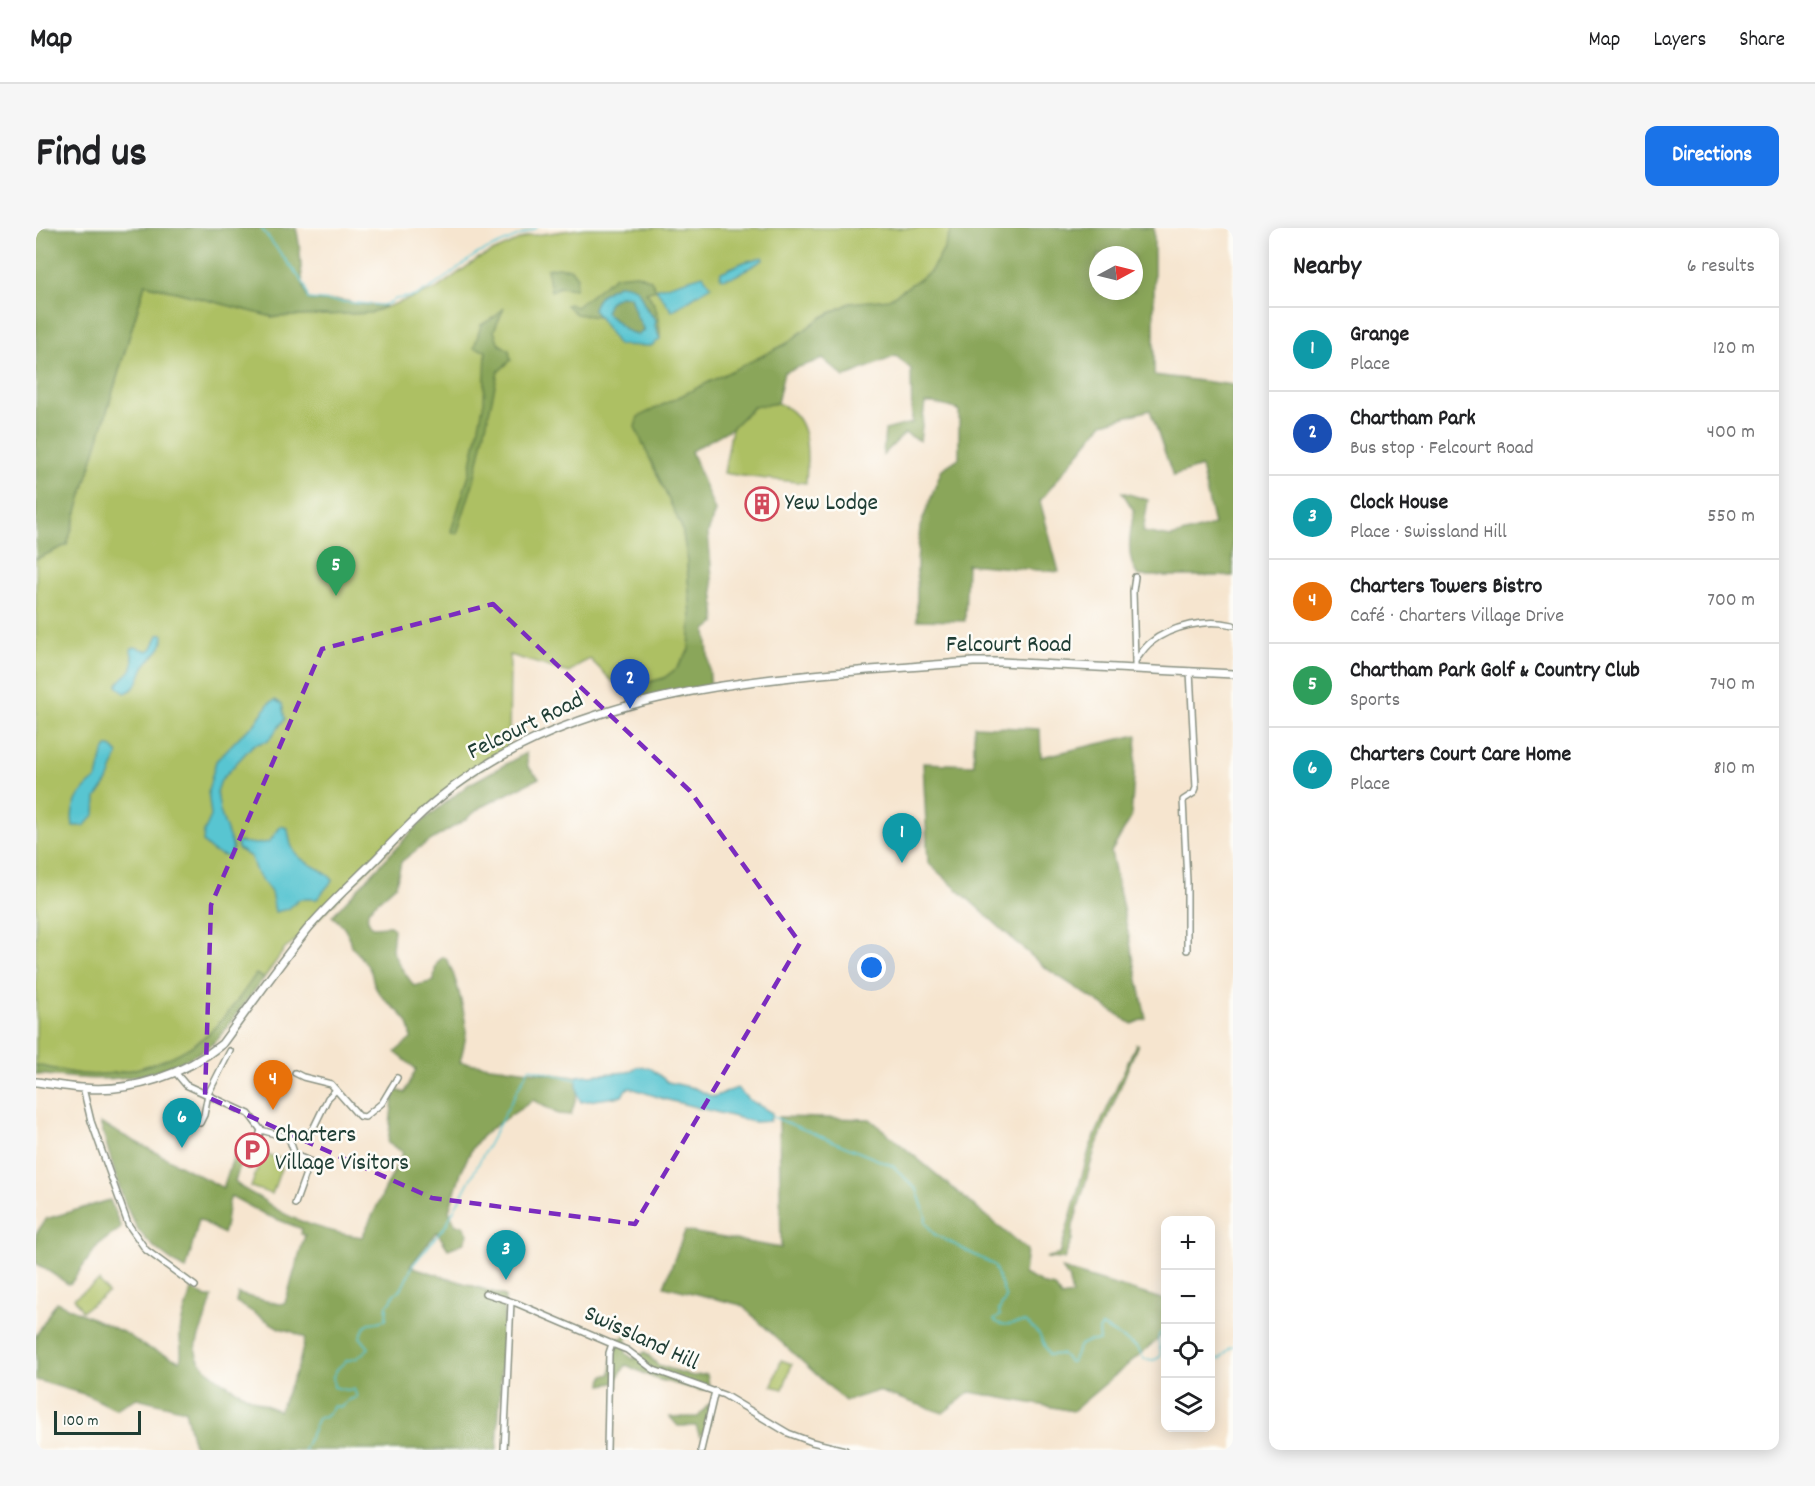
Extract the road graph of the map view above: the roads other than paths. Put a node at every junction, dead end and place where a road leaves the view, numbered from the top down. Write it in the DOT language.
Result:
graph roads {
  1 [pos="1135,577"];
  2 [pos="1233,625"];
  3 [pos="1135,665"];
  4 [pos="1190,671"];
  5 [pos="1233,674"];
  6 [pos="1187,950"];
  7 [pos="230,1051"];
  8 [pos="175,1072"];
  9 [pos="295,1073"];
  10 [pos="397,1078"];
  11 [pos="36,1082"];
  12 [pos="82,1089"];
  13 [pos="336,1090"];
  14 [pos="207,1094"];
  15 [pos="200,1123"];
  16 [pos="261,1130"];
  17 [pos="289,1138"];
  18 [pos="310,1162"];
  19 [pos="250,1163"];
  20 [pos="323,1167"];
  21 [pos="295,1204"];
  22 [pos="195,1286"];
  23 [pos="485,1293"];
  24 [pos="511,1302"];
  25 [pos="612,1344"];
  26 [pos="714,1391"];
  27 [pos="504,1450"];
  28 [pos="607,1450"];
  29 [pos="701,1450"];
  30 [pos="845,1450"];
  1 -- 3 [label="street"];
  2 -- 3 [label="street"];
  3 -- 4 [label="street, Felcourt Road"];
  3 -- 8 [label="street, Felcourt Road"];
  4 -- 5 [label="street, Felcourt Road"];
  4 -- 6 [label="street"];
  7 -- 14 [label="street"];
  8 -- 12 [label="street, Felcourt Road"];
  8 -- 14 [label="street"];
  9 -- 13 [label="street"];
  10 -- 13 [label="street"];
  11 -- 12 [label="street, Felcourt Road"];
  12 -- 22 [label="street"];
  13 -- 17 [label="street"];
  14 -- 15 [label="street"];
  14 -- 16 [label="street"];
  16 -- 17 [label="street"];
  16 -- 19 [label="street"];
  17 -- 18 [label="street"];
  18 -- 20 [label="street"];
  18 -- 21 [label="street"];
  23 -- 24 [label="street, Swissland Hill"];
  24 -- 25 [label="street, Swissland Hill"];
  24 -- 27 [label="street"];
  25 -- 26 [label="street, Swissland Hill"];
  25 -- 28 [label="street"];
  26 -- 29 [label="street"];
  26 -- 30 [label="street, Swissland Hill"];
}
